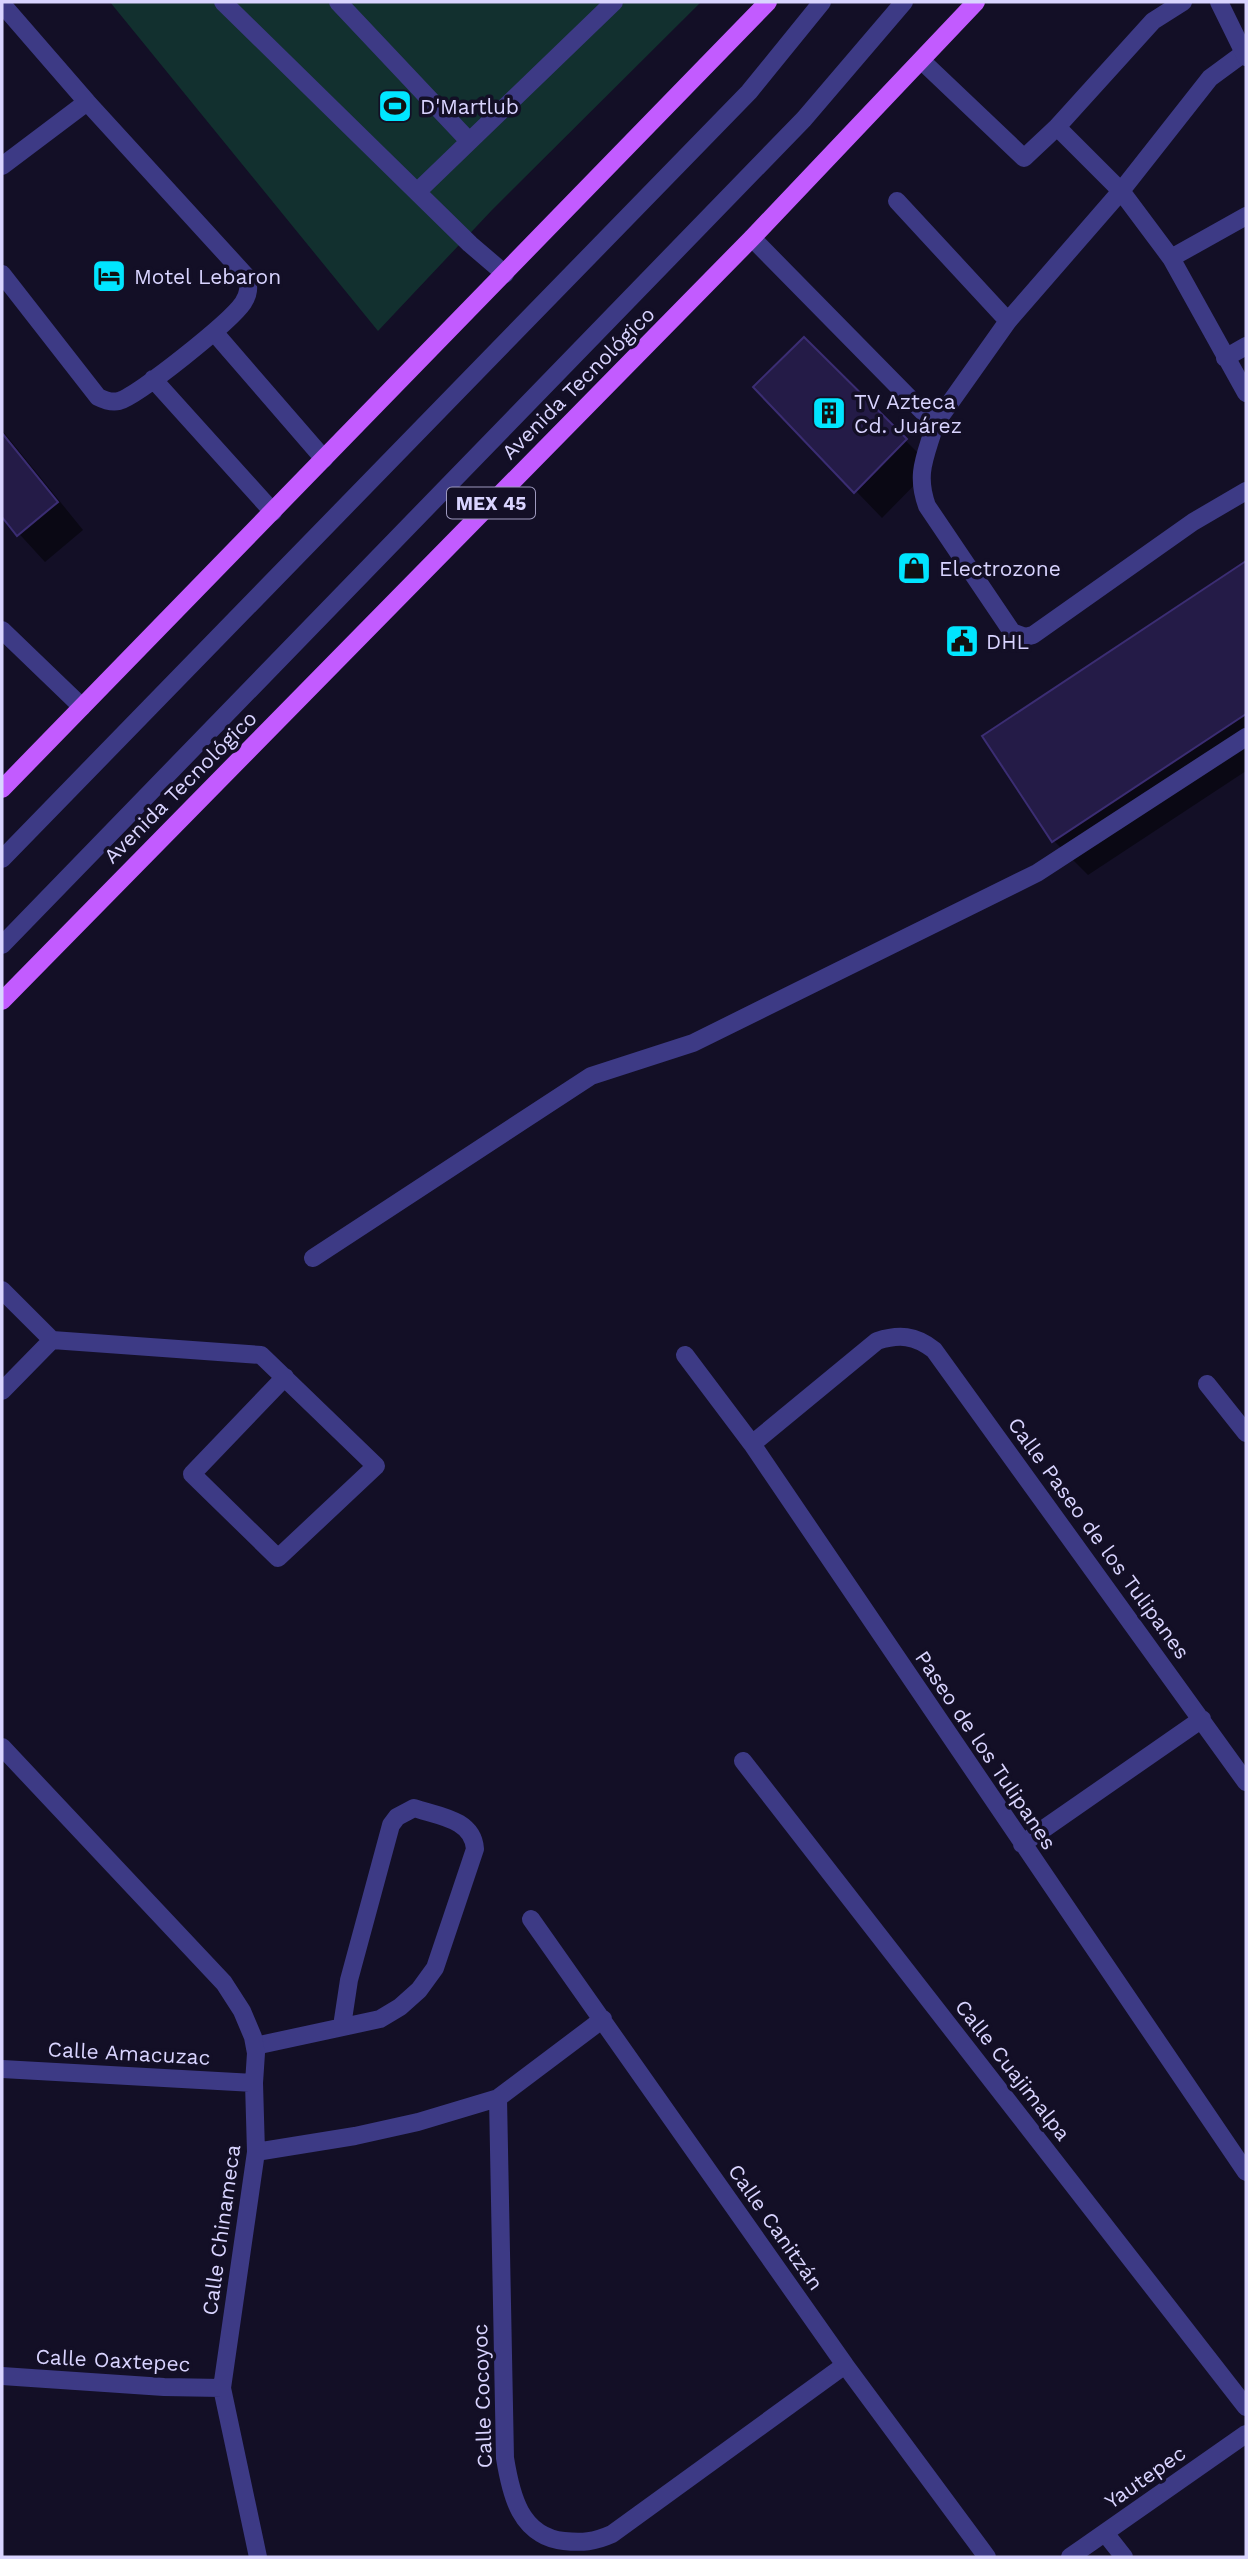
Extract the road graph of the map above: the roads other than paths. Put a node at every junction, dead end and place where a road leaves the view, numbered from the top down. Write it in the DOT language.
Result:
graph roads {
  1 [pos="223,2"];
  2 [pos="338,2"];
  3 [pos="614,2"];
  4 [pos="768,2"];
  5 [pos="822,2"];
  6 [pos="904,2"];
  7 [pos="976,2"];
  8 [pos="1183,2"];
  9 [pos="1219,2"];
  10 [pos="2,4"];
  11 [pos="1245,55"];
  12 [pos="922,61"];
  13 [pos="87,102"];
  14 [pos="1057,127"];
  15 [pos="469,141"];
  16 [pos="2,166"];
  17 [pos="417,191"];
  18 [pos="1121,191"];
  19 [pos="897,201"];
  20 [pos="1246,216"];
  21 [pos="752,238"];
  22 [pos="1171,258"];
  23 [pos="2,274"];
  24 [pos="505,274"];
  25 [pos="1008,321"];
  26 [pos="214,332"];
  27 [pos="1246,346"];
  28 [pos="1225,358"];
  29 [pos="153,379"];
  30 [pos="1246,393"];
  31 [pos="935,424"];
  32 [pos="324,459"];
  33 [pos="1246,491"];
  34 [pos="273,512"];
  35 [pos="2,630"];
  36 [pos="82,707"];
  37 [pos="1246,737"];
  38 [pos="2,789"];
  39 [pos="2,859"];
  40 [pos="2,945"];
  41 [pos="2,1001"];
  42 [pos="313,1258"];
  43 [pos="2,1290"];
  44 [pos="52,1340"];
  45 [pos="685,1354"];
  46 [pos="285,1377"];
  47 [pos="1207,1384"];
  48 [pos="2,1391"];
  49 [pos="1246,1433"];
  50 [pos="752,1444"];
  51 [pos="1202,1719"];
  52 [pos="2,1747"];
  53 [pos="743,1761"];
  54 [pos="1246,1782"];
  55 [pos="1022,1844"];
  56 [pos="531,1919"];
  57 [pos="603,2019"];
  58 [pos="342,2026"];
  59 [pos="255,2046"];
  60 [pos="2,2069"];
  61 [pos="254,2083"];
  62 [pos="498,2098"];
  63 [pos="256,2152"];
  64 [pos="1246,2172"];
  65 [pos="845,2365"];
  66 [pos="2,2376"];
  67 [pos="222,2388"];
  68 [pos="1246,2407"];
  69 [pos="1246,2434"];
  70 [pos="1105,2533"];
  71 [pos="258,2557"];
  72 [pos="987,2557"];
  73 [pos="1070,2557"];
  74 [pos="1124,2557"];
  1 -- 17 [label="street"];
  2 -- 15 [label="street"];
  3 -- 15 [label="street"];
  4 -- 24 [label="main road"];
  5 -- 39 [label="street"];
  6 -- 40 [label="street"];
  7 -- 12 [label="main road, Avenida Tecnológico / MEX 45"];
  8 -- 14 [label="street"];
  9 -- 11 [label="street"];
  10 -- 13 [label="street"];
  11 -- 18 [label="street"];
  12 -- 14 [label="street"];
  12 -- 21 [label="main road, Avenida Tecnológico / MEX 45"];
  13 -- 16 [label="street"];
  13 -- 26 [label="street"];
  14 -- 18 [label="street"];
  15 -- 17 [label="street"];
  17 -- 24 [label="street"];
  18 -- 22 [label="street"];
  18 -- 25 [label="street"];
  19 -- 25 [label="street"];
  20 -- 22 [label="street"];
  21 -- 31 [label="street"];
  21 -- 41 [label="main road, Avenida Tecnológico / MEX 45"];
  22 -- 28 [label="street"];
  23 -- 29 [label="street"];
  24 -- 32 [label="main road"];
  25 -- 31 [label="street"];
  26 -- 29 [label="street"];
  26 -- 32 [label="street"];
  27 -- 28 [label="street"];
  28 -- 30 [label="street"];
  29 -- 34 [label="street"];
  31 -- 33 [label="street"];
  32 -- 34 [label="main road"];
  34 -- 36 [label="main road"];
  35 -- 36 [label="street"];
  36 -- 38 [label="main road"];
  37 -- 42 [label="street"];
  43 -- 44 [label="street"];
  44 -- 46 [label="street"];
  44 -- 48 [label="street"];
  45 -- 50 [label="street, Paseo de los Tulipanes"];
  46 -- 46 [label="street"];
  47 -- 49 [label="street"];
  50 -- 51 [label="street, Calle Paseo de los Tulipanes"];
  50 -- 55 [label="street, Paseo de los Tulipanes"];
  51 -- 54 [label="street, Calle Paseo de los Tulipanes"];
  51 -- 55 [label="street"];
  52 -- 59 [label="street, Calle Chinameca"];
  53 -- 68 [label="street, Calle Cuajimalpa"];
  55 -- 64 [label="street, Paseo de los Tulipanes"];
  56 -- 57 [label="street, Calle Canitzán"];
  57 -- 62 [label="street"];
  57 -- 65 [label="street, Calle Canitzán"];
  58 -- 58 [label="street"];
  58 -- 59 [label="street"];
  59 -- 61 [label="street, Calle Chinameca"];
  60 -- 61 [label="street, Calle Amacuzac"];
  61 -- 63 [label="street, Calle Chinameca"];
  62 -- 63 [label="street"];
  62 -- 65 [label="street, Calle Cocoyoc"];
  63 -- 67 [label="street, Calle Chinameca"];
  65 -- 72 [label="street, Calle Canitzán"];
  66 -- 67 [label="street, Calle Oaxtepec"];
  67 -- 71 [label="street, Calle Chinameca"];
  69 -- 70 [label="street, Yautepec"];
  70 -- 73 [label="street, Yautepec"];
  70 -- 74 [label="street"];
}
